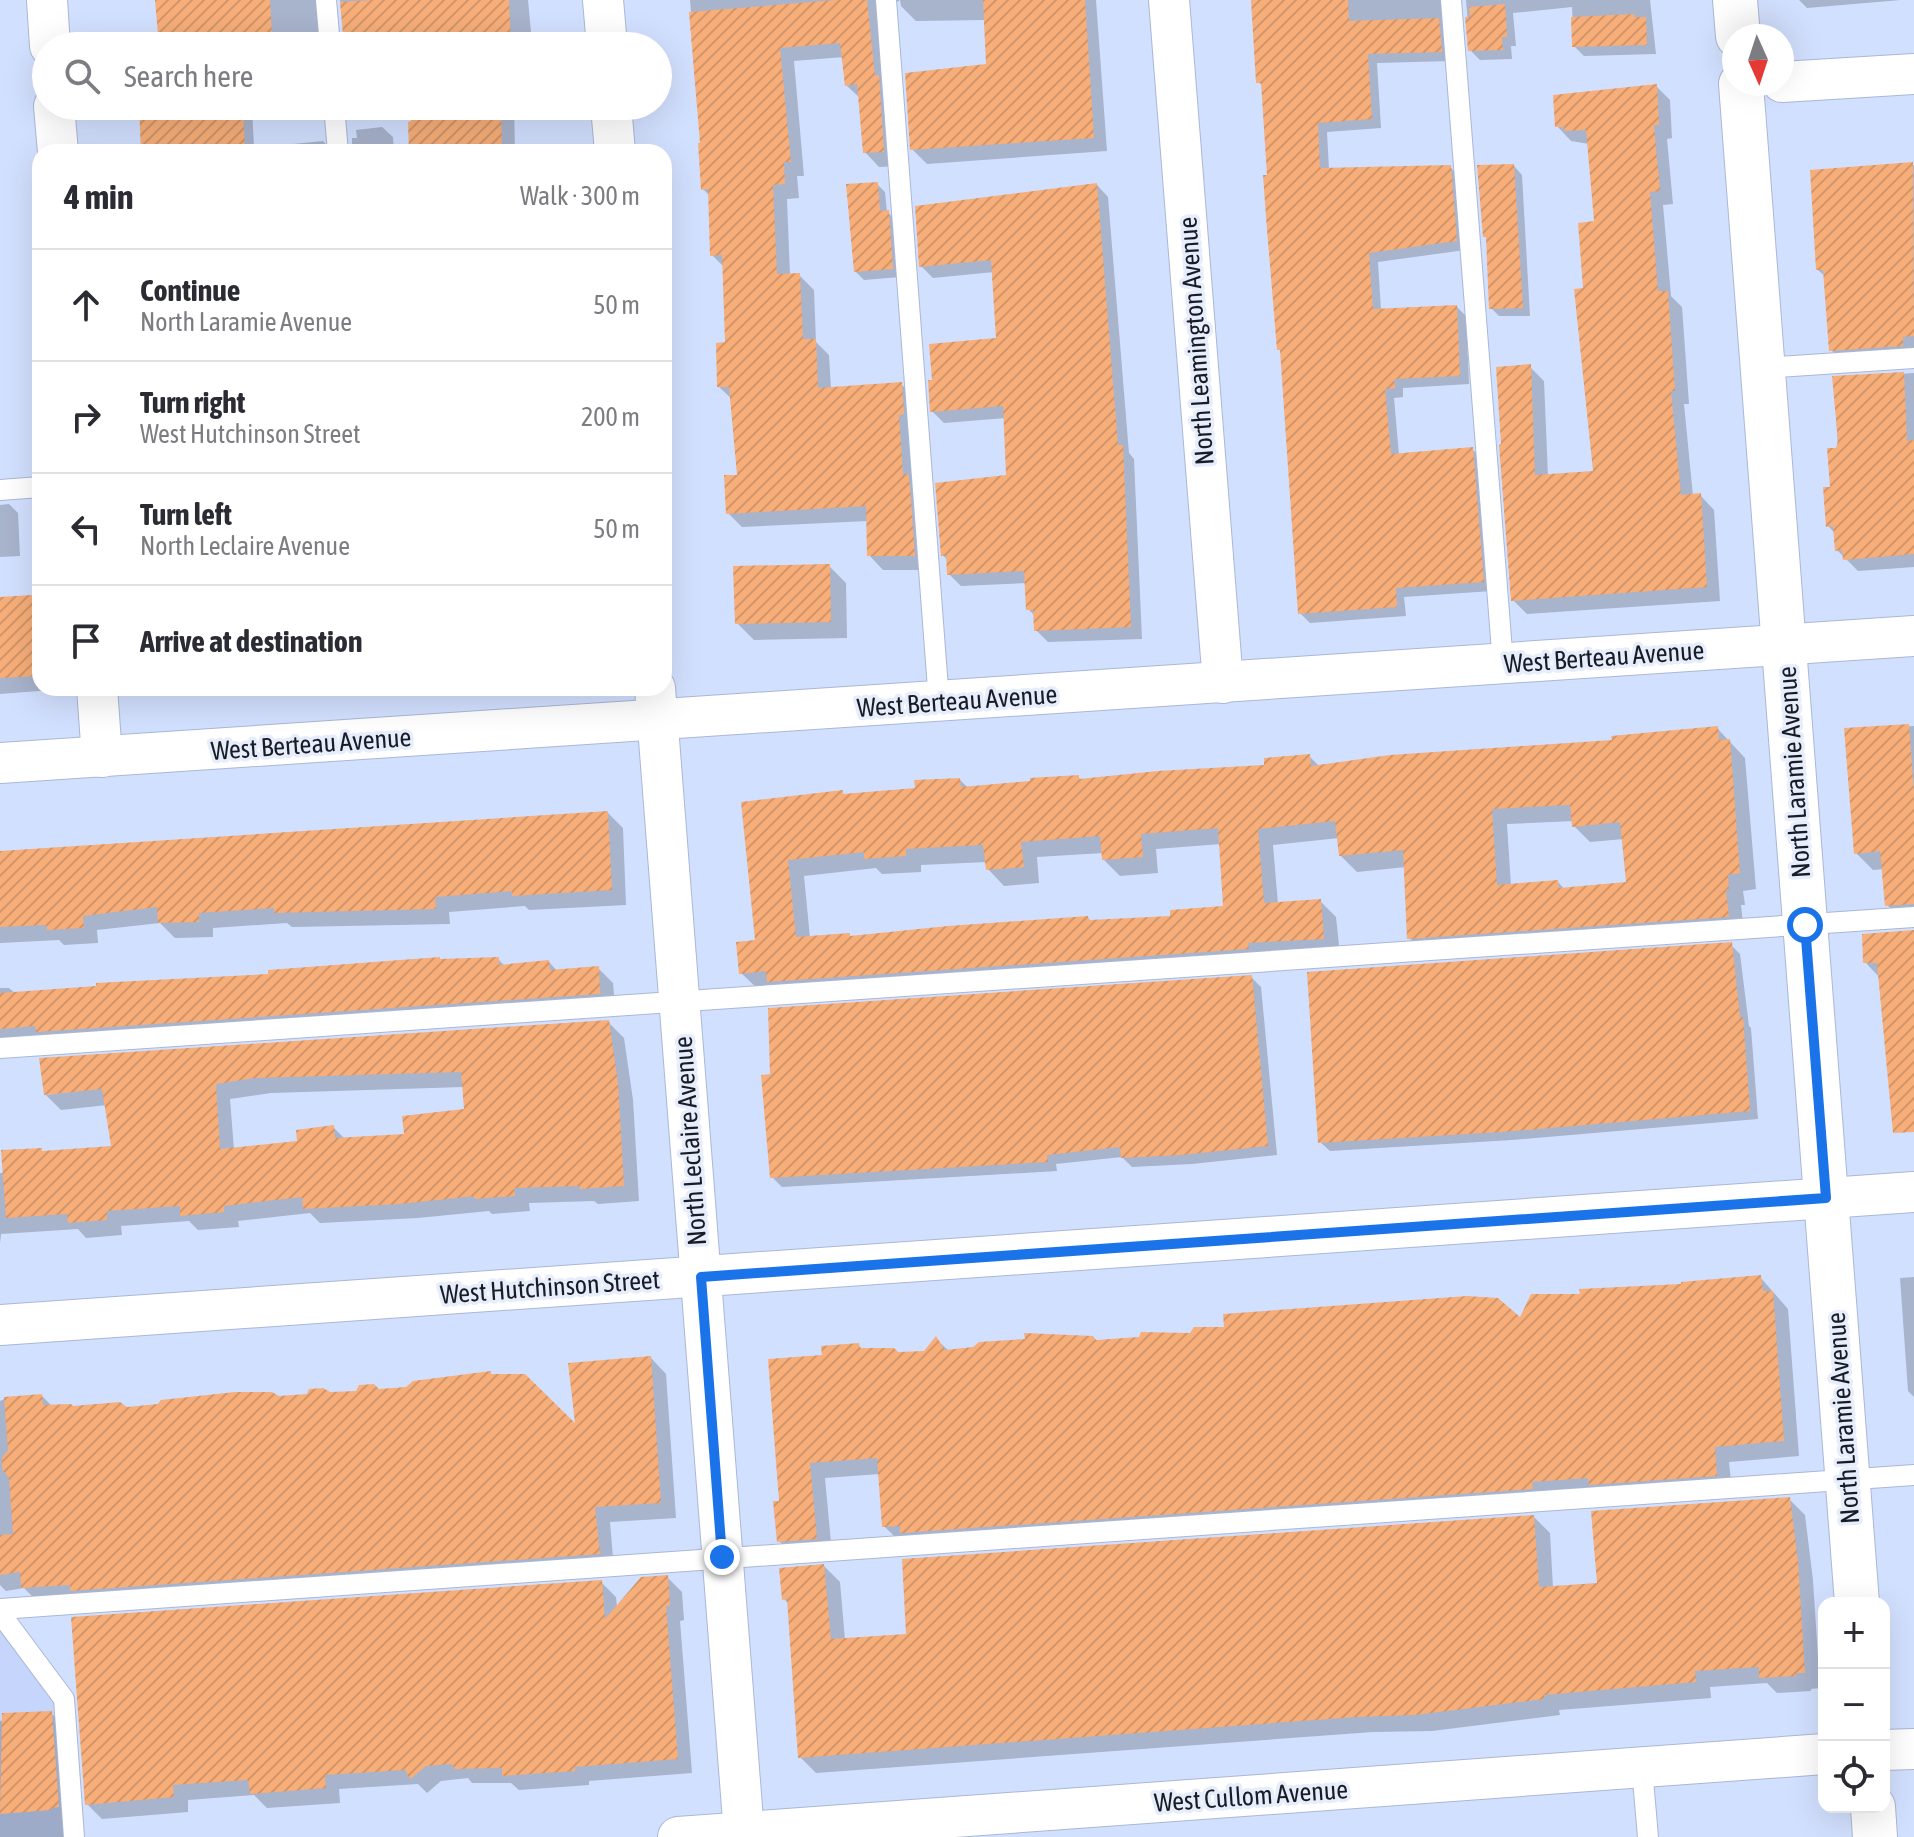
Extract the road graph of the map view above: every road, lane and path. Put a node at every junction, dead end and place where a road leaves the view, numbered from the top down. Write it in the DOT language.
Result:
graph roads {
  1 [pos="47,0"];
  2 [pos="326,0"];
  3 [pos="603,0"];
  4 [pos="886,0"];
  5 [pos="1169,0"];
  6 [pos="1451,0"];
  7 [pos="1735,0"];
  8 [pos="1737,24"];
  9 [pos="49,32"];
  10 [pos="329,32"];
  11 [pos="606,32"];
  12 [pos="1914,74"];
  13 [pos="1794,81"];
  14 [pos="1742,96"];
  15 [pos="55,120"];
  16 [pos="335,120"];
  17 [pos="612,120"];
  18 [pos="57,144"];
  19 [pos="337,144"];
  20 [pos="614,144"];
  21 [pos="1914,358"];
  22 [pos="1763,368"];
  23 [pos="32,488"];
  24 [pos="0,490"];
  25 [pos="1914,636"];
  26 [pos="1784,645"];
  27 [pos="1503,664"];
  28 [pos="1223,683"];
  29 [pos="98,696"];
  30 [pos="939,702"];
  31 [pos="656,705"];
  32 [pos="102,757"];
  33 [pos="0,763"];
  34 [pos="1914,917"];
  35 [pos="1805,925"];
  36 [pos="679,1001"];
  37 [pos="0,1048"];
  38 [pos="1914,1192"];
  39 [pos="1826,1198"];
  40 [pos="701,1277"];
  41 [pos="0,1325"];
  42 [pos="1914,1475"];
  43 [pos="1848,1479"];
  44 [pos="722,1557"];
  45 [pos="1857,1597"];
  46 [pos="0,1611"];
  47 [pos="1914,1749"];
  48 [pos="1890,1750"];
  49 [pos="1818,1754"];
  50 [pos="1642,1768"];
  51 [pos="1873,1813"];
  52 [pos="744,1833"];
  53 [pos="74,1837"];
  54 [pos="678,1837"];
  55 [pos="1648,1837"];
  56 [pos="1875,1837"];
  1 -- 9 [label="street"];
  2 -- 10 [label="lane"];
  3 -- 11 [label="street"];
  4 -- 30 [label="lane"];
  5 -- 28 [label="street, North Leamington Avenue"];
  6 -- 27 [label="lane"];
  7 -- 8 [label="street"];
  12 -- 13 [label="street"];
  14 -- 22 [label="street, North Laramie Avenue"];
  15 -- 18 [label="street"];
  16 -- 19 [label="lane"];
  17 -- 20 [label="street"];
  21 -- 22 [label="lane"];
  22 -- 26 [label="street, North Laramie Avenue"];
  23 -- 24 [label="lane"];
  25 -- 26 [label="street, West Berteau Avenue"];
  26 -- 27 [label="street, West Berteau Avenue"];
  26 -- 35 [label="street, North Laramie Avenue"];
  27 -- 28 [label="street, West Berteau Avenue"];
  28 -- 30 [label="street, West Berteau Avenue"];
  29 -- 32 [label="street"];
  30 -- 31 [label="street, West Berteau Avenue"];
  31 -- 32 [label="street, West Berteau Avenue"];
  31 -- 36 [label="street, North Leclaire Avenue"];
  32 -- 33 [label="street, West Berteau Avenue"];
  34 -- 35 [label="lane"];
  35 -- 36 [label="lane"];
  35 -- 39 [label="street, North Laramie Avenue"];
  36 -- 37 [label="lane"];
  36 -- 40 [label="street, North Leclaire Avenue"];
  38 -- 39 [label="street, West Hutchinson Street"];
  39 -- 40 [label="street, West Hutchinson Street"];
  39 -- 43 [label="street, North Laramie Avenue"];
  40 -- 41 [label="street, West Hutchinson Street"];
  40 -- 44 [label="street, North Leclaire Avenue"];
  42 -- 43 [label="lane"];
  43 -- 44 [label="lane"];
  43 -- 45 [label="street, North Laramie Avenue"];
  44 -- 46 [label="lane"];
  44 -- 52 [label="street, North Leclaire Avenue"];
  46 -- 53 [label="lane"];
  47 -- 48 [label="street"];
  49 -- 50 [label="street, West Cullom Avenue"];
  50 -- 52 [label="street, West Cullom Avenue"];
  50 -- 55 [label="lane"];
  51 -- 56 [label="street"];
  52 -- 54 [label="street, West Cullom Avenue"];
}
